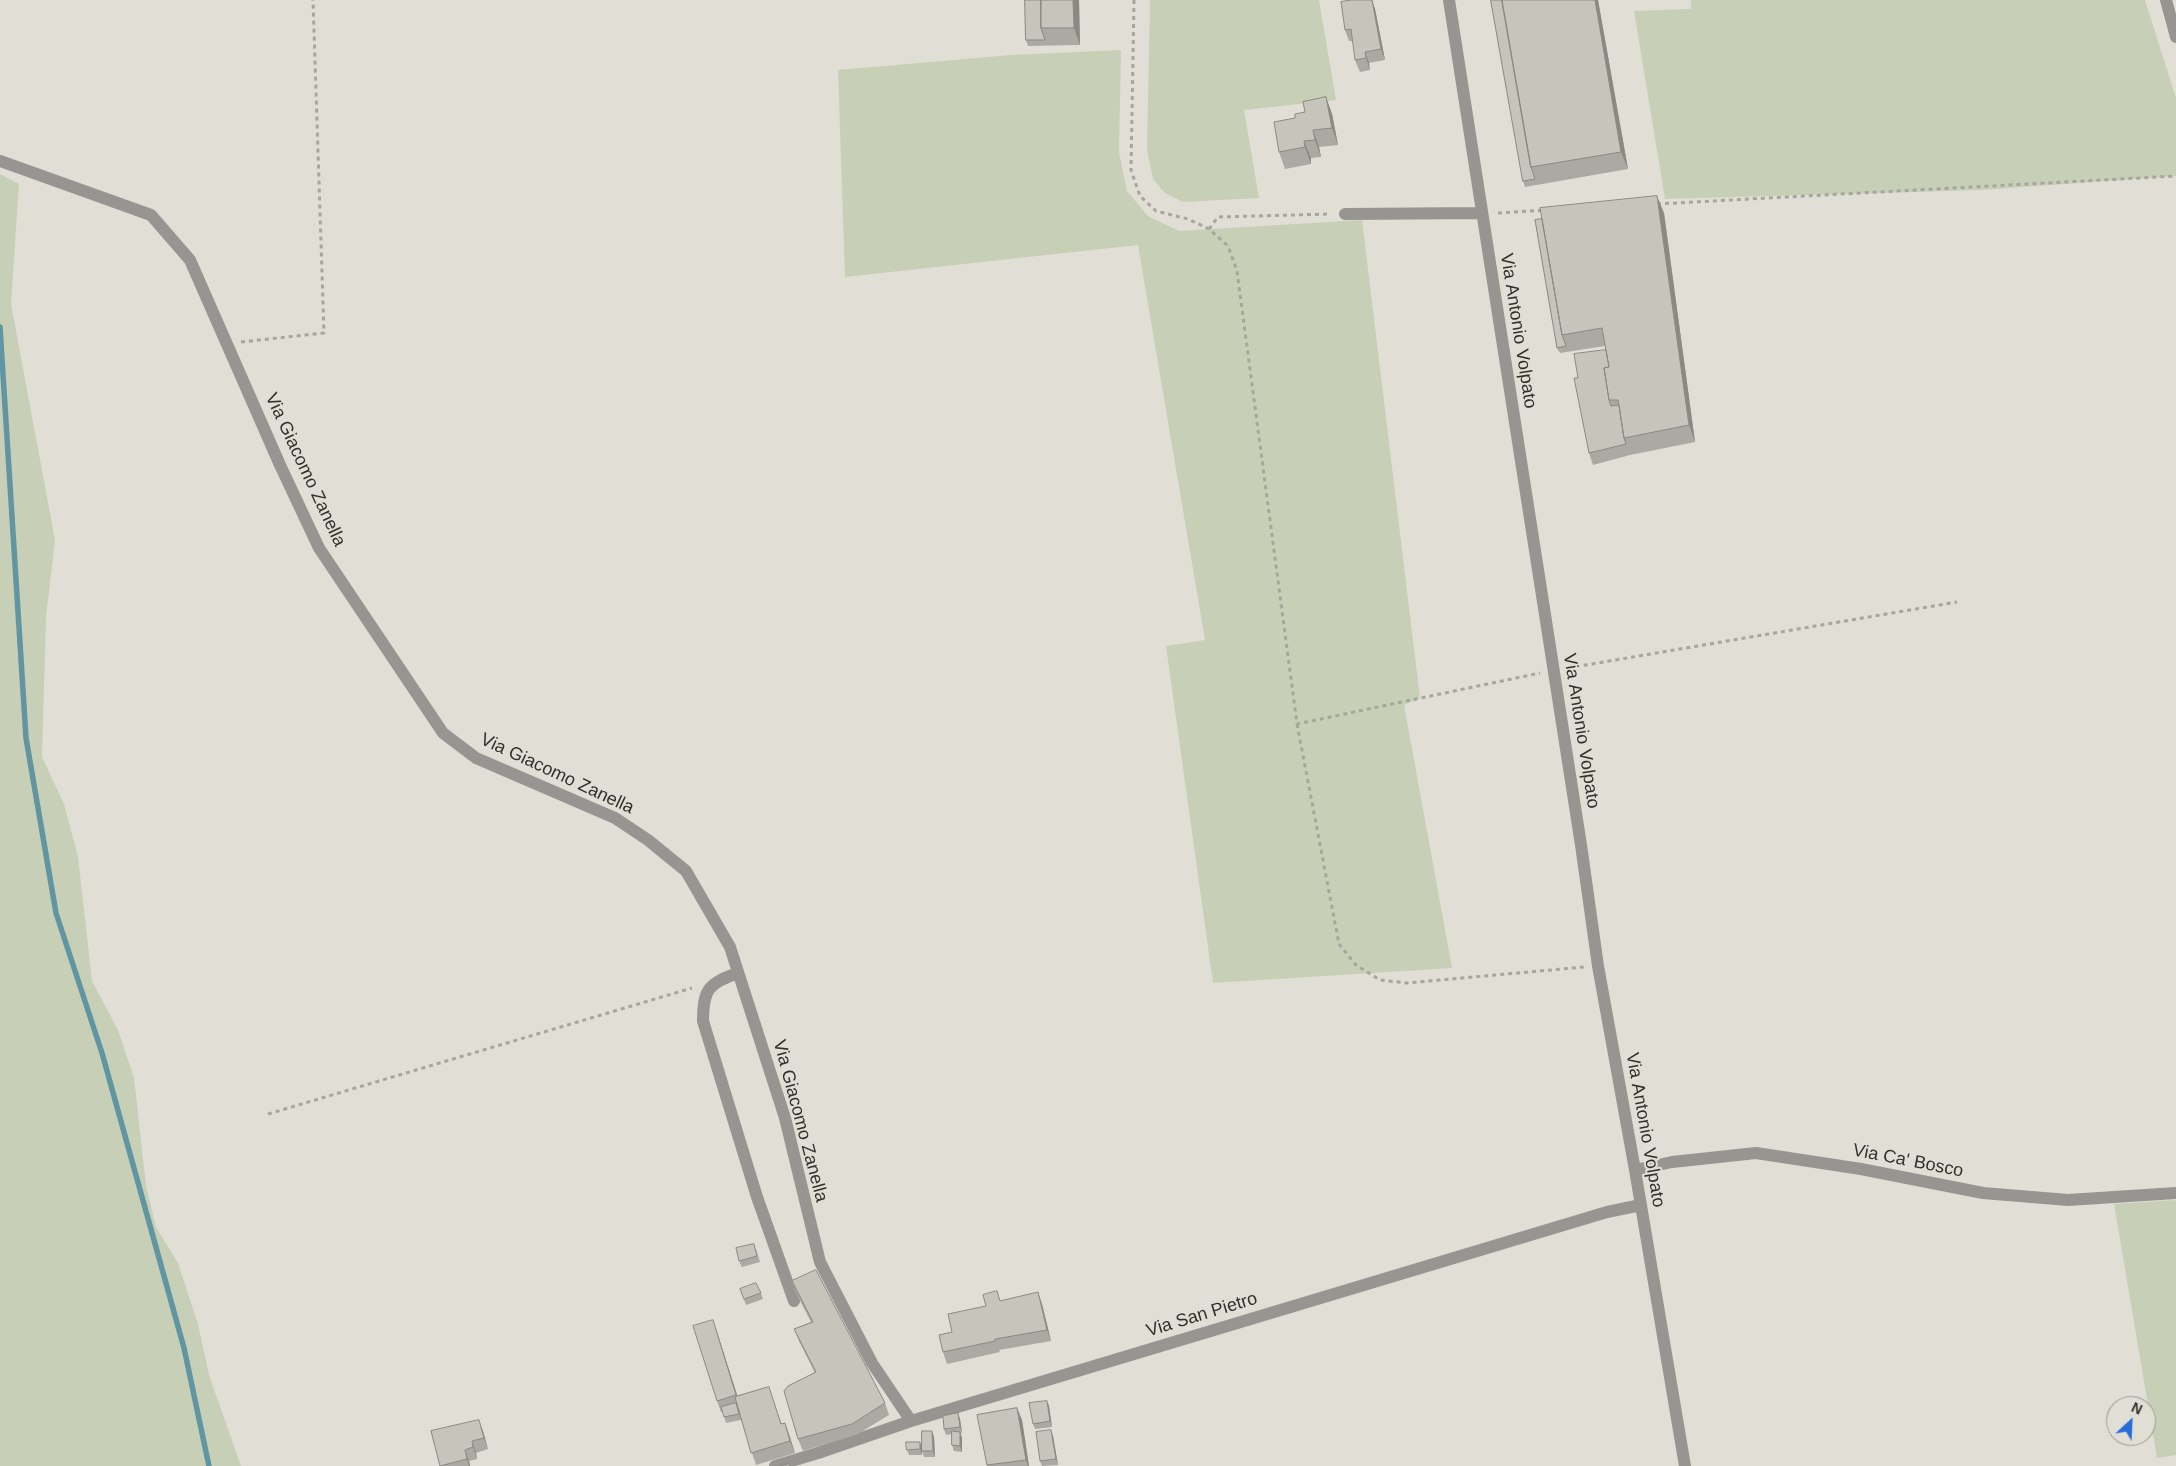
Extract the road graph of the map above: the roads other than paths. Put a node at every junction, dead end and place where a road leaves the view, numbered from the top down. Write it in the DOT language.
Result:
graph roads {
  1 [pos="1449,0"];
  2 [pos="2166,0"];
  3 [pos="2176,37"];
  4 [pos="0,161"];
  5 [pos="1482,213"];
  6 [pos="1345,214"];
  7 [pos="738,973"];
  8 [pos="1635,1170"];
  9 [pos="2176,1193"];
  10 [pos="1641,1205"];
  11 [pos="794,1301"];
  12 [pos="911,1421"];
  13 [pos="800,1463"];
  14 [pos="775,1466"];
  15 [pos="1685,1466"];
  1 -- 5 [label="street, Via Antonio Volpato"];
  2 -- 3 [label="street"];
  4 -- 7 [label="street, Via Giacomo Zanella"];
  5 -- 6 [label="street"];
  5 -- 8 [label="street, Via Antonio Volpato"];
  7 -- 11 [label="street"];
  7 -- 12 [label="street, Via Giacomo Zanella"];
  8 -- 9 [label="street, Via Ca' Bosco"];
  8 -- 10 [label="street, Via Antonio Volpato"];
  10 -- 12 [label="street, Via San Pietro"];
  10 -- 15 [label="street, Via Antonio Volpato"];
  12 -- 13 [label="street, Via San Pietro"];
  13 -- 14 [label="street, Via San Pietro"];
}
